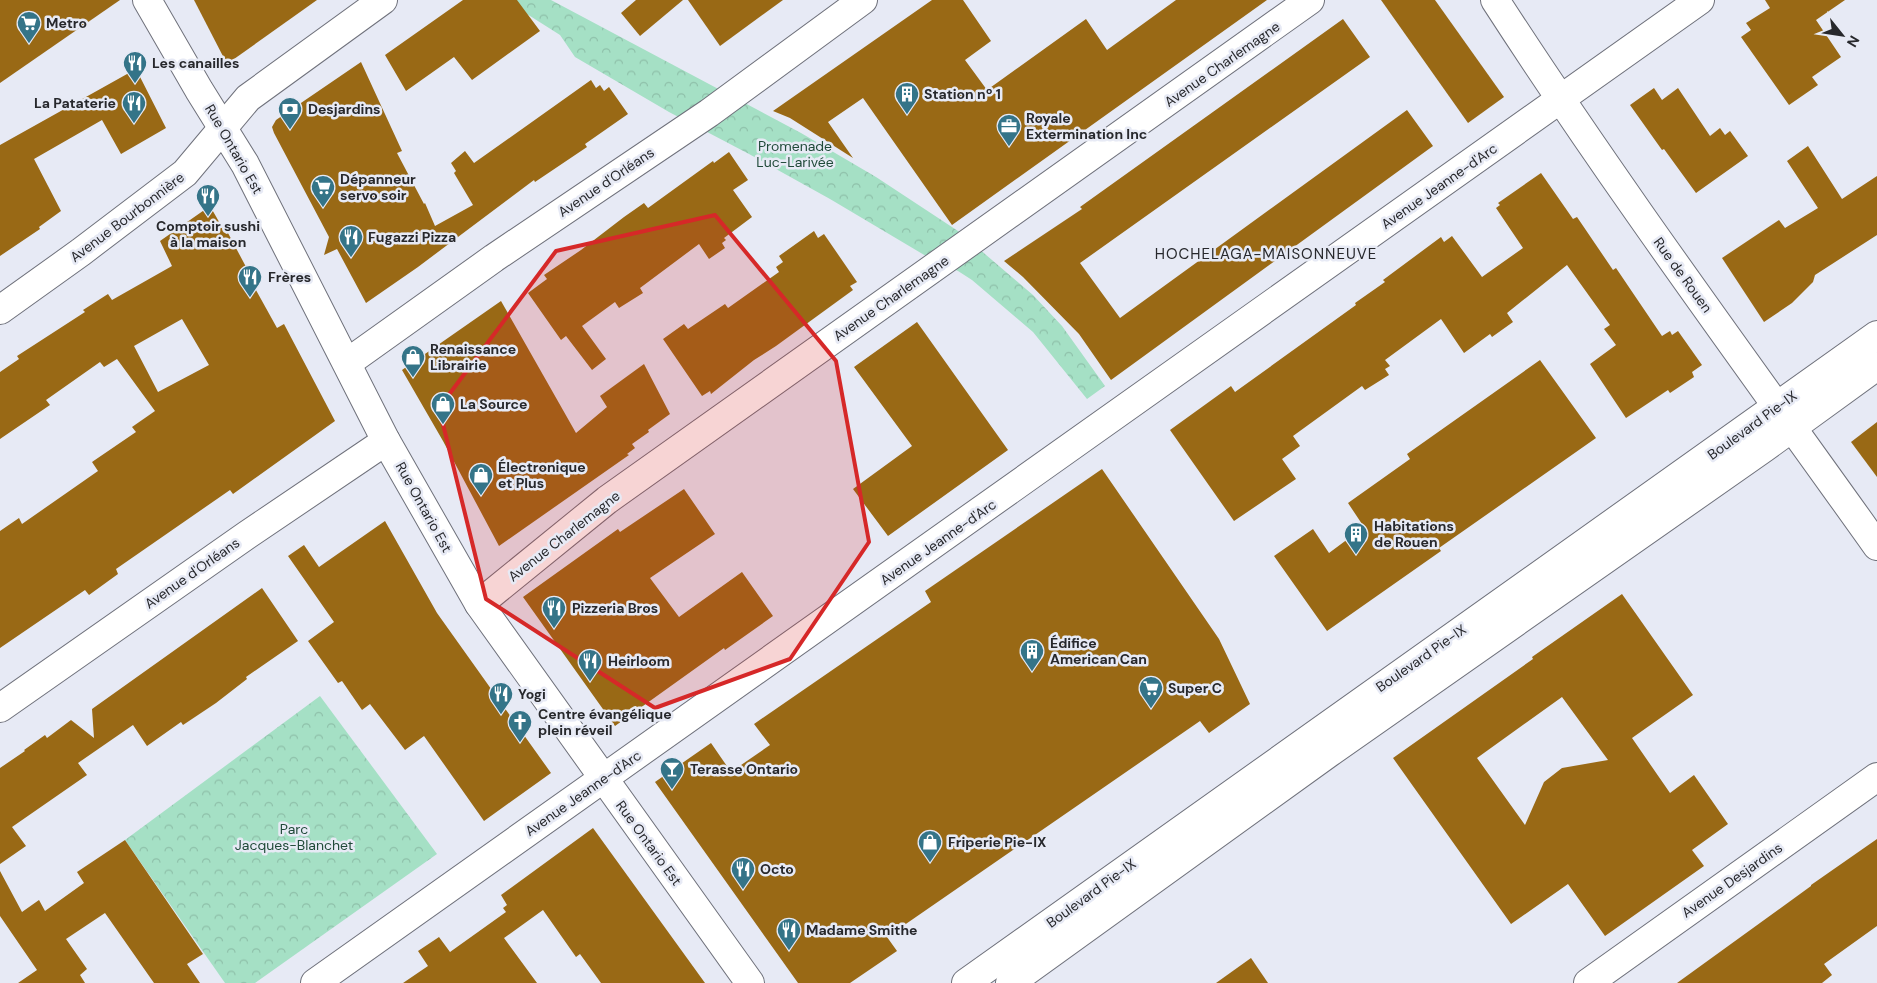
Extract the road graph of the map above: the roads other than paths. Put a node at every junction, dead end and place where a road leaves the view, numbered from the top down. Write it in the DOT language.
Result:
graph roads {
  1 [pos="147,0"];
  2 [pos="383,0"];
  3 [pos="863,0"];
  4 [pos="1310,0"];
  5 [pos="1495,0"];
  6 [pos="1700,0"];
  7 [pos="1560,100"];
  8 [pos="222,128"];
  9 [pos="0,310"];
  10 [pos="1877,335"];
  11 [pos="347,363"];
  12 [pos="1877,366"];
  13 [pos="1784,417"];
  14 [pos="386,441"];
  15 [pos="1877,546"];
  16 [pos="478,604"];
  17 [pos="0,708"];
  18 [pos="1877,777"];
  19 [pos="604,778"];
  20 [pos="315,983"];
  21 [pos="750,983"];
  22 [pos="966,983"];
  23 [pos="1010,983"];
  24 [pos="1588,983"];
  1 -- 8 [label="street, Rue Ontario Est"];
  2 -- 8 [label="street, Avenue Bourbonnière"];
  3 -- 11 [label="street, Avenue d'Orléans"];
  4 -- 16 [label="street, Avenue Charlemagne"];
  5 -- 7 [label="street, Rue de Rouen"];
  6 -- 7 [label="street"];
  7 -- 13 [label="street, Rue de Rouen"];
  7 -- 19 [label="street, Avenue Jeanne-d'Arc"];
  8 -- 9 [label="street, Avenue Bourbonnière"];
  8 -- 11 [label="street, Rue Ontario Est"];
  10 -- 13 [label="street, Boulevard Pie-IX"];
  11 -- 14 [label="street, Rue Ontario Est"];
  12 -- 13 [label="street, Boulevard Pie-IX"];
  13 -- 15 [label="street, Rue de Rouen"];
  13 -- 22 [label="street, Boulevard Pie-IX"];
  13 -- 23 [label="street, Boulevard Pie-IX"];
  14 -- 16 [label="street, Rue Ontario Est"];
  14 -- 17 [label="street, Avenue d'Orléans"];
  16 -- 19 [label="street, Rue Ontario Est"];
  18 -- 24 [label="street, Avenue Desjardins"];
  19 -- 20 [label="street, Avenue Jeanne-d'Arc"];
  19 -- 21 [label="street, Rue Ontario Est"];
}
